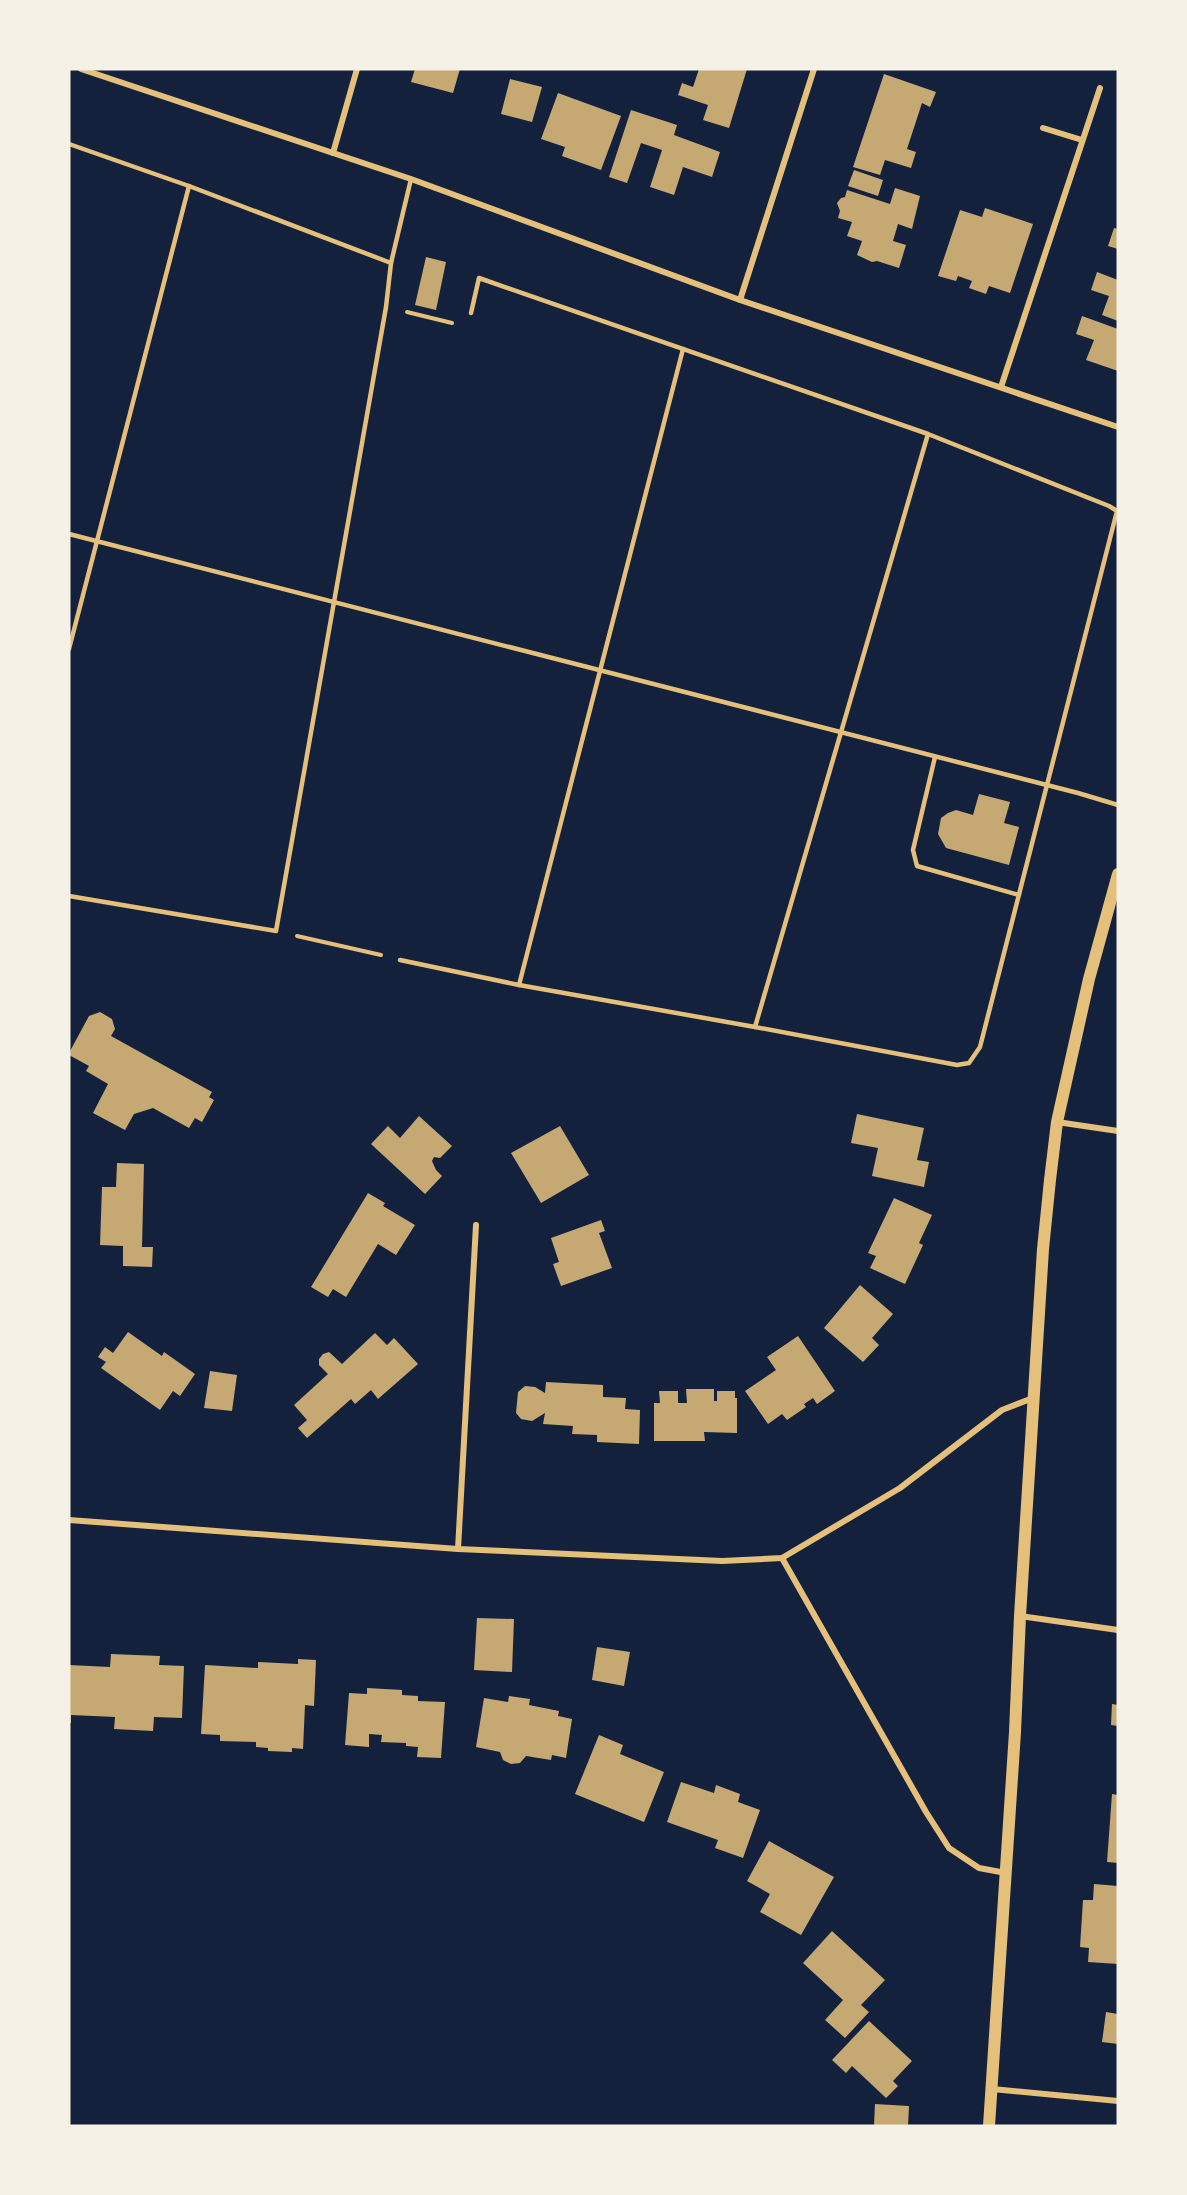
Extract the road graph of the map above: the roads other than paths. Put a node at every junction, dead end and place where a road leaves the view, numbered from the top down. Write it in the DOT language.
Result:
graph roads {
  1 [pos="81,69"];
  2 [pos="357,69"];
  3 [pos="814,69"];
  4 [pos="1100,88"];
  5 [pos="1043,128"];
  6 [pos="1082,140"];
  7 [pos="69,144"];
  8 [pos="333,153"];
  9 [pos="411,179"];
  10 [pos="189,186"];
  11 [pos="390,263"];
  12 [pos="740,300"];
  13 [pos="471,313"];
  14 [pos="683,349"];
  15 [pos="1001,387"];
  16 [pos="1118,427"];
  17 [pos="928,434"];
  18 [pos="69,534"];
  19 [pos="96,541"];
  20 [pos="333,601"];
  21 [pos="69,649"];
  22 [pos="600,671"];
  23 [pos="840,732"];
  24 [pos="935,757"];
  25 [pos="1047,785"];
  26 [pos="1118,805"];
  27 [pos="1118,874"];
  28 [pos="1019,895"];
  29 [pos="69,897"];
  30 [pos="400,960"];
  31 [pos="519,985"];
  32 [pos="755,1027"];
  33 [pos="1057,1122"];
  34 [pos="1118,1131"];
  35 [pos="476,1225"];
  36 [pos="1035,1397"];
  37 [pos="69,1520"];
  38 [pos="458,1549"];
  39 [pos="782,1558"];
  40 [pos="1020,1616"];
  41 [pos="1118,1630"];
  42 [pos="1007,1873"];
  43 [pos="992,2089"];
  44 [pos="1118,2101"];
  45 [pos="989,2126"];
  1 -- 8 [label="street"];
  2 -- 8 [label="street"];
  3 -- 12 [label="street"];
  4 -- 6 [label="street"];
  5 -- 6 [label="street"];
  6 -- 15 [label="street"];
  7 -- 10 [label="lane"];
  8 -- 9 [label="street"];
  9 -- 11 [label="lane"];
  9 -- 12 [label="street"];
  10 -- 11 [label="lane"];
  10 -- 19 [label="lane"];
  11 -- 20 [label="lane"];
  12 -- 15 [label="street"];
  13 -- 14 [label="lane"];
  14 -- 17 [label="lane"];
  14 -- 22 [label="lane"];
  15 -- 16 [label="street"];
  17 -- 23 [label="lane"];
  17 -- 25 [label="lane"];
  18 -- 19 [label="lane"];
  19 -- 20 [label="lane"];
  19 -- 21 [label="lane"];
  20 -- 22 [label="lane"];
  20 -- 29 [label="lane"];
  22 -- 23 [label="lane"];
  22 -- 31 [label="lane"];
  23 -- 24 [label="lane"];
  23 -- 32 [label="lane"];
  24 -- 25 [label="lane"];
  24 -- 28 [label="lane"];
  25 -- 26 [label="lane"];
  25 -- 28 [label="lane"];
  27 -- 33 [label="main road"];
  28 -- 32 [label="lane"];
  30 -- 31 [label="lane"];
  31 -- 32 [label="lane"];
  33 -- 34 [label="street"];
  33 -- 36 [label="main road"];
  35 -- 38 [label="street"];
  36 -- 39 [label="street"];
  36 -- 40 [label="main road"];
  37 -- 38 [label="street"];
  38 -- 39 [label="street"];
  39 -- 42 [label="street"];
  40 -- 41 [label="street"];
  40 -- 42 [label="main road"];
  42 -- 43 [label="main road"];
  43 -- 44 [label="street"];
  43 -- 45 [label="main road"];
}
